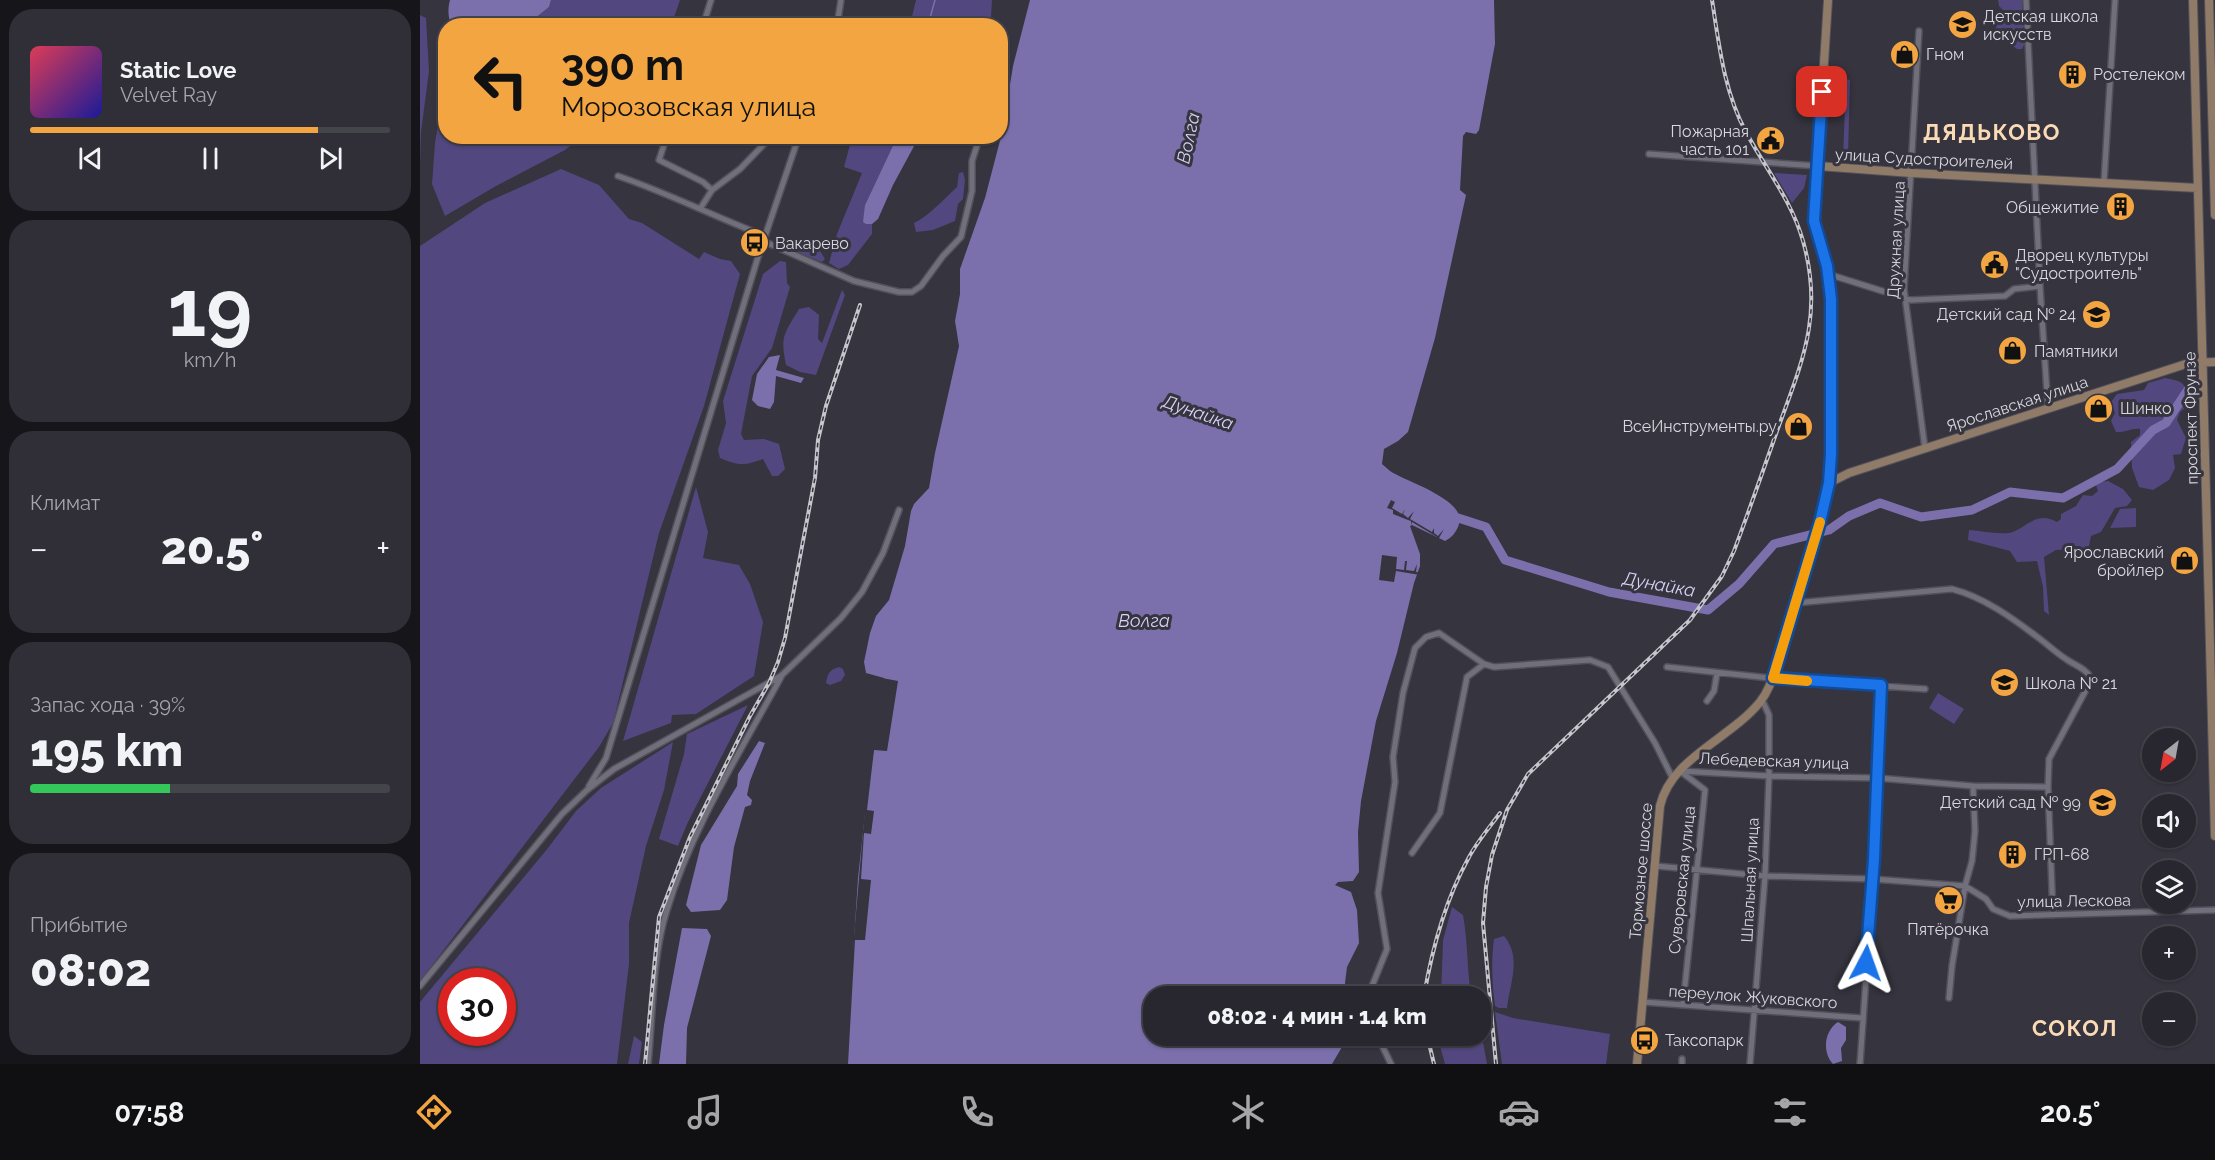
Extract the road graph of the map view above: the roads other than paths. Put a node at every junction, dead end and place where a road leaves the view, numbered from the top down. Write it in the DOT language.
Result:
graph roads {
  1 [pos="711,0"];
  2 [pos="841,0"];
  3 [pos="1828,0"];
  4 [pos="2026,0"];
  5 [pos="2115,0"];
  6 [pos="2193,0"];
  7 [pos="2209,0"];
  8 [pos="705,18"];
  9 [pos="838,18"];
  10 [pos="1919,31"];
  11 [pos="2213,98"];
  12 [pos="664,144"];
  13 [pos="764,144"];
  14 [pos="797,144"];
  15 [pos="977,144"];
  16 [pos="1649,154"];
  17 [pos="1818,166"];
  18 [pos="1912,173"];
  19 [pos="618,176"];
  20 [pos="2036,179"];
  21 [pos="2104,182"];
  22 [pos="2198,188"];
  23 [pos="711,190"];
  24 [pos="700,209"];
  25 [pos="2215,215"];
  26 [pos="764,239"];
  27 [pos="1828,274"];
  28 [pos="2040,286"];
  29 [pos="1905,299"];
  30 [pos="2203,362"];
  31 [pos="2215,362"];
  32 [pos="2048,409"];
  33 [pos="1925,449"];
  34 [pos="1829,483"];
  35 [pos="899,510"];
  36 [pos="1794,603"];
  37 [pos="1484,664"];
  38 [pos="1667,667"];
  39 [pos="1717,673"];
  40 [pos="781,676"];
  41 [pos="1773,678"];
  42 [pos="1881,685"];
  43 [pos="1925,689"];
  44 [pos="1707,700"];
  45 [pos="1760,702"];
  46 [pos="1679,770"];
  47 [pos="1770,776"];
  48 [pos="1672,777"];
  49 [pos="1878,778"];
  50 [pos="1973,786"];
  51 [pos="2048,787"];
  52 [pos="587,790"];
  53 [pos="2215,836"];
  54 [pos="1412,853"];
  55 [pos="1656,866"];
  56 [pos="1697,868"];
  57 [pos="1765,876"];
  58 [pos="1873,879"];
  59 [pos="1965,886"];
  60 [pos="2215,910"];
  61 [pos="2053,915"];
  62 [pos="420,986"];
  63 [pos="1372,986"];
  64 [pos="1949,998"];
  65 [pos="1643,1002"];
  66 [pos="1683,1005"];
  67 [pos="1755,1010"];
  68 [pos="1862,1018"];
  69 [pos="1382,1046"];
  70 [pos="648,1064"];
  71 [pos="1391,1064"];
  72 [pos="1637,1064"];
  73 [pos="1750,1064"];
  74 [pos="1860,1064"];
  1 -- 8 [label="street"];
  2 -- 9 [label="street"];
  3 -- 17 [label="street, Тормозное шоссе"];
  4 -- 20 [label="street"];
  5 -- 21 [label="street"];
  6 -- 22 [label="street, проспект Фрунзе"];
  7 -- 11 [label="street"];
  10 -- 18 [label="street, Дружная улица"];
  11 -- 25 [label="street"];
  12 -- 23 [label="street"];
  13 -- 23 [label="street"];
  14 -- 26 [label="street"];
  15 -- 26 [label="street"];
  16 -- 17 [label="street, улица Судостроителей"];
  17 -- 18 [label="street, улица Судостроителей"];
  17 -- 27 [label="street, Тормозное шоссе"];
  18 -- 20 [label="street, улица Судостроителей"];
  18 -- 29 [label="street, Дружная улица"];
  19 -- 24 [label="street"];
  20 -- 21 [label="street, улица Судостроителей"];
  20 -- 28 [label="street"];
  21 -- 22 [label="street, улица Судостроителей"];
  22 -- 30 [label="street, проспект Фрунзе"];
  23 -- 24 [label="street"];
  24 -- 26 [label="street"];
  26 -- 52 [label="street"];
  27 -- 29 [label="street"];
  27 -- 34 [label="street, Тормозное шоссе"];
  28 -- 29 [label="street"];
  28 -- 32 [label="street"];
  29 -- 33 [label="street, Дружная улица"];
  30 -- 31 [label="street, Ярославская улица"];
  30 -- 32 [label="street, Ярославская улица"];
  30 -- 53 [label="street, проспект Фрунзе"];
  32 -- 33 [label="street, Ярославская улица"];
  33 -- 34 [label="street, Ярославская улица"];
  34 -- 36 [label="street, Тормозное шоссе"];
  35 -- 40 [label="street"];
  36 -- 41 [label="street, Тормозное шоссе"];
  36 -- 51 [label="street"];
  37 -- 48 [label="street"];
  37 -- 54 [label="street"];
  37 -- 63 [label="street"];
  38 -- 39 [label="street"];
  39 -- 41 [label="street"];
  39 -- 44 [label="street"];
  40 -- 52 [label="street"];
  40 -- 70 [label="street"];
  41 -- 42 [label="street"];
  41 -- 45 [label="street, Тормозное шоссе"];
  42 -- 43 [label="street"];
  42 -- 49 [label="street"];
  45 -- 46 [label="street, Тормозное шоссе"];
  45 -- 47 [label="street, Шпальная улица"];
  46 -- 47 [label="street, Лебедевская улица"];
  46 -- 48 [label="street, Тормозное шоссе"];
  46 -- 56 [label="street, Суворовская улица"];
  47 -- 49 [label="street, Лебедевская улица"];
  47 -- 57 [label="street, Шпальная улица"];
  48 -- 55 [label="street, Тормозное шоссе"];
  49 -- 50 [label="street, Лебедевская улица"];
  49 -- 58 [label="street"];
  50 -- 51 [label="street, Лебедевская улица"];
  50 -- 59 [label="street"];
  51 -- 61 [label="street"];
  52 -- 62 [label="street"];
  55 -- 56 [label="street"];
  55 -- 65 [label="street, Тормозное шоссе"];
  56 -- 57 [label="street"];
  56 -- 66 [label="street, Суворовская улица"];
  57 -- 58 [label="street"];
  57 -- 67 [label="street, Шпальная улица"];
  58 -- 59 [label="street"];
  58 -- 68 [label="street"];
  59 -- 61 [label="street, улица Лескова"];
  59 -- 64 [label="street"];
  60 -- 61 [label="street, улица Лескова"];
  65 -- 66 [label="street, переулок Жуковского"];
  65 -- 72 [label="street, Тормозное шоссе"];
  66 -- 67 [label="street, переулок Жуковского"];
  67 -- 68 [label="street, переулок Жуковского"];
  67 -- 73 [label="street, Шпальная улица"];
  68 -- 74 [label="street"];
  69 -- 71 [label="street"];
}
